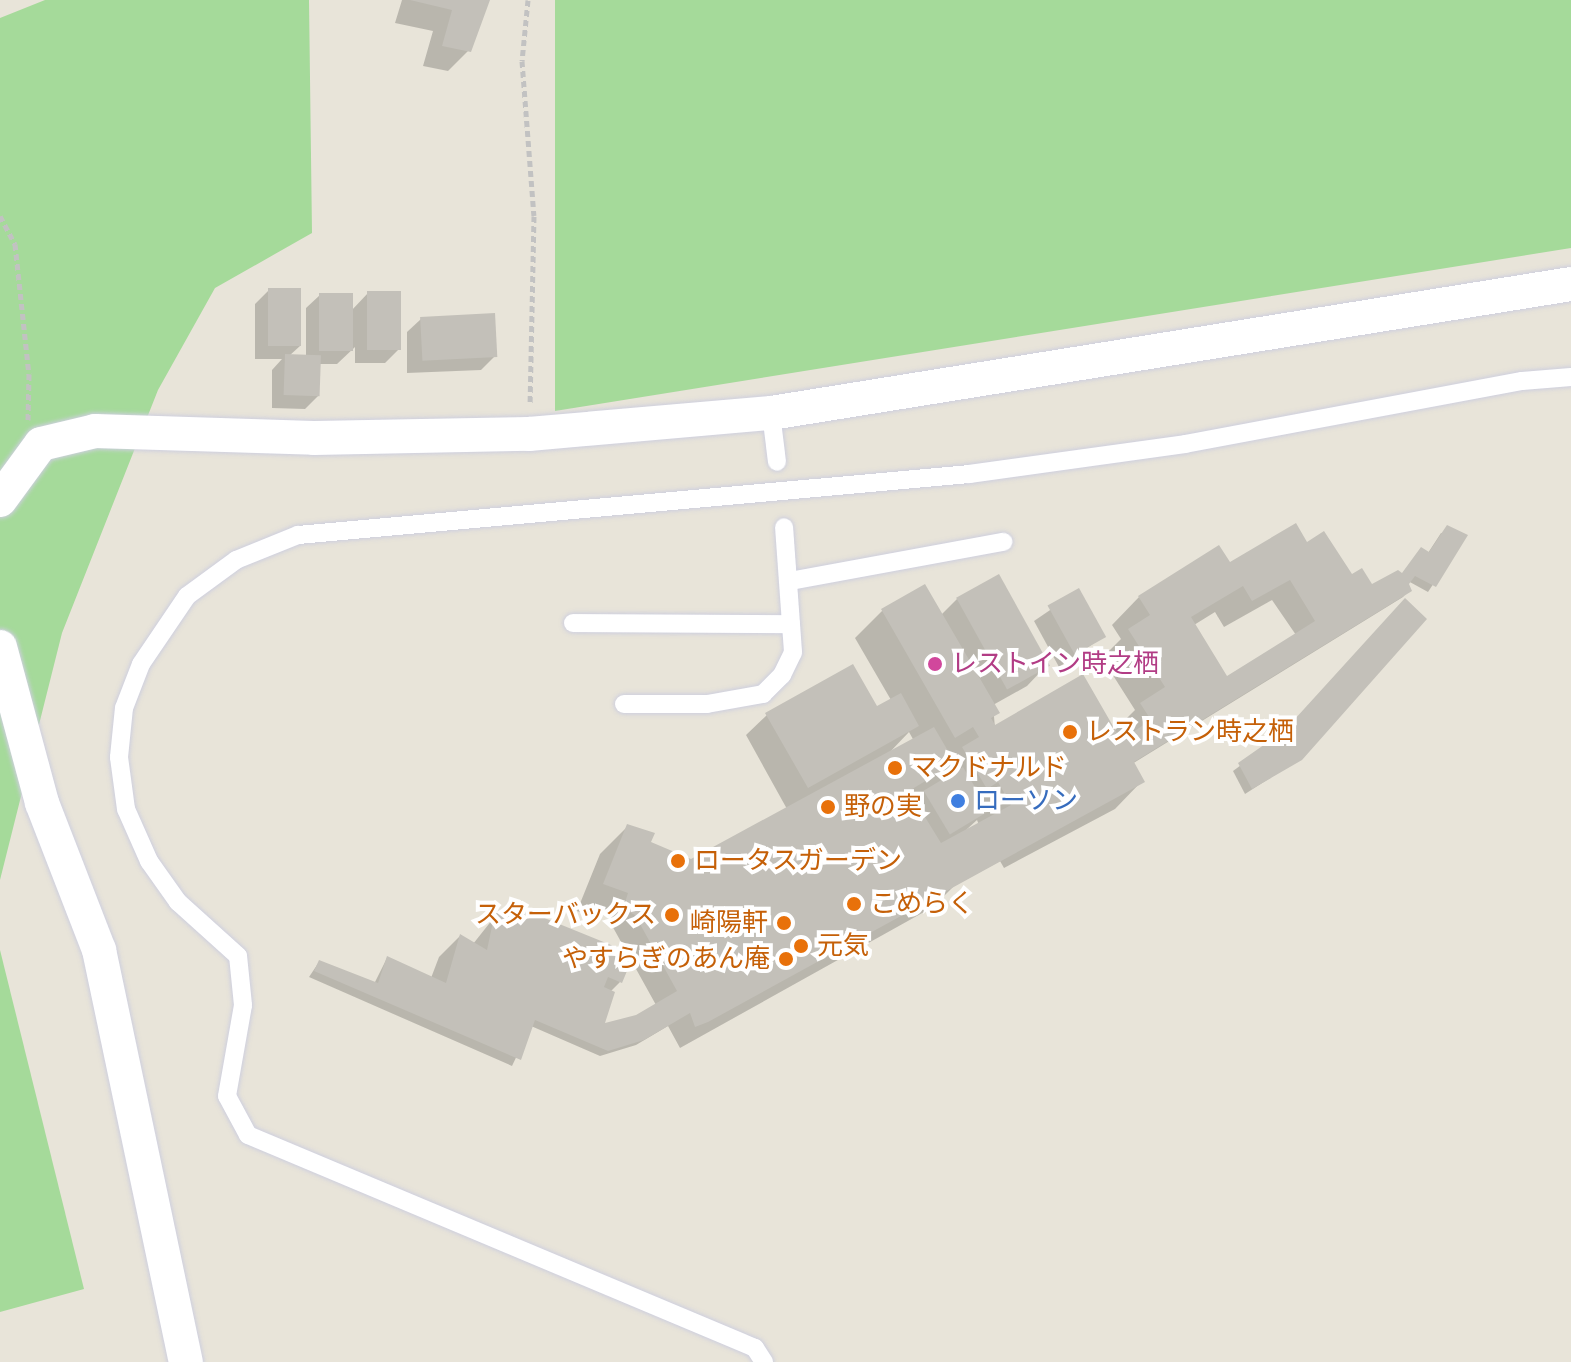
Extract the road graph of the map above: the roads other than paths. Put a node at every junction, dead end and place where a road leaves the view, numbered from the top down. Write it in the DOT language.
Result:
graph roads {
  1 [pos="1571,284"];
  2 [pos="1571,377"];
  3 [pos="771,413"];
  4 [pos="777,462"];
  5 [pos="0,500"];
  6 [pos="784,527"];
  7 [pos="1003,542"];
  8 [pos="790,581"];
  9 [pos="573,623"];
  10 [pos="791,624"];
  11 [pos="0,647"];
  12 [pos="624,704"];
  13 [pos="186,1362"];
  14 [pos="764,1362"];
  1 -- 3 [label="street"];
  2 -- 14 [label="lane"];
  3 -- 4 [label="lane"];
  3 -- 5 [label="street"];
  6 -- 8 [label="lane"];
  7 -- 8 [label="lane"];
  8 -- 10 [label="lane"];
  9 -- 10 [label="lane"];
  10 -- 12 [label="lane"];
  11 -- 13 [label="street"];
}
